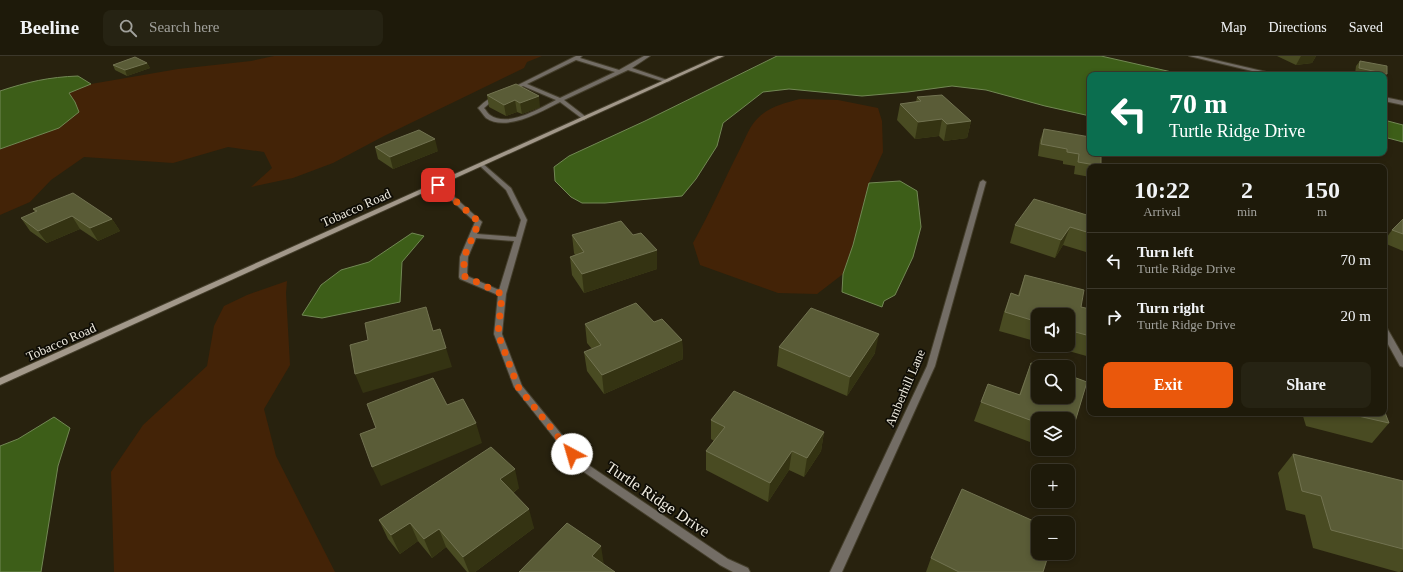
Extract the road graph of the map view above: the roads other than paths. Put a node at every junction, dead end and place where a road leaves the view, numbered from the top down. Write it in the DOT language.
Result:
graph roads {
  1 [pos="648,56"];
  2 [pos="722,56"];
  3 [pos="1191,56"];
  4 [pos="578,57"];
  5 [pos="628,68"];
  6 [pos="619,72"];
  7 [pos="1263,72"];
  8 [pos="667,81"];
  9 [pos="523,84"];
  10 [pos="560,100"];
  11 [pos="1387,100"];
  12 [pos="1403,103"];
  13 [pos="584,118"];
  14 [pos="482,165"];
  15 [pos="983,182"];
  16 [pos="438,185"];
  17 [pos="473,236"];
  18 [pos="519,239"];
  19 [pos="502,294"];
  20 [pos="1387,335"];
  21 [pos="1403,364"];
  22 [pos="0,382"];
  23 [pos="744,572"];
  24 [pos="836,572"];
  1 -- 5 [label="street"];
  2 -- 8 [label="street, Tobacco Road"];
  3 -- 7 [label="street"];
  4 -- 6 [label="street"];
  4 -- 9 [label="street"];
  5 -- 6 [label="street"];
  5 -- 8 [label="street"];
  6 -- 10 [label="street"];
  8 -- 13 [label="street, Tobacco Road"];
  9 -- 10 [label="street"];
  9 -- 10 [label="street"];
  10 -- 13 [label="street"];
  11 -- 12 [label="street"];
  13 -- 14 [label="street, Tobacco Road"];
  14 -- 16 [label="street, Tobacco Road"];
  14 -- 18 [label="street, Turtle Ridge Drive"];
  15 -- 24 [label="street, Amberhill Lane"];
  16 -- 17 [label="street"];
  16 -- 22 [label="street, Tobacco Road"];
  17 -- 18 [label="street"];
  17 -- 19 [label="street"];
  18 -- 19 [label="street, Turtle Ridge Drive"];
  19 -- 23 [label="street, Turtle Ridge Drive"];
  20 -- 21 [label="street"];
}
